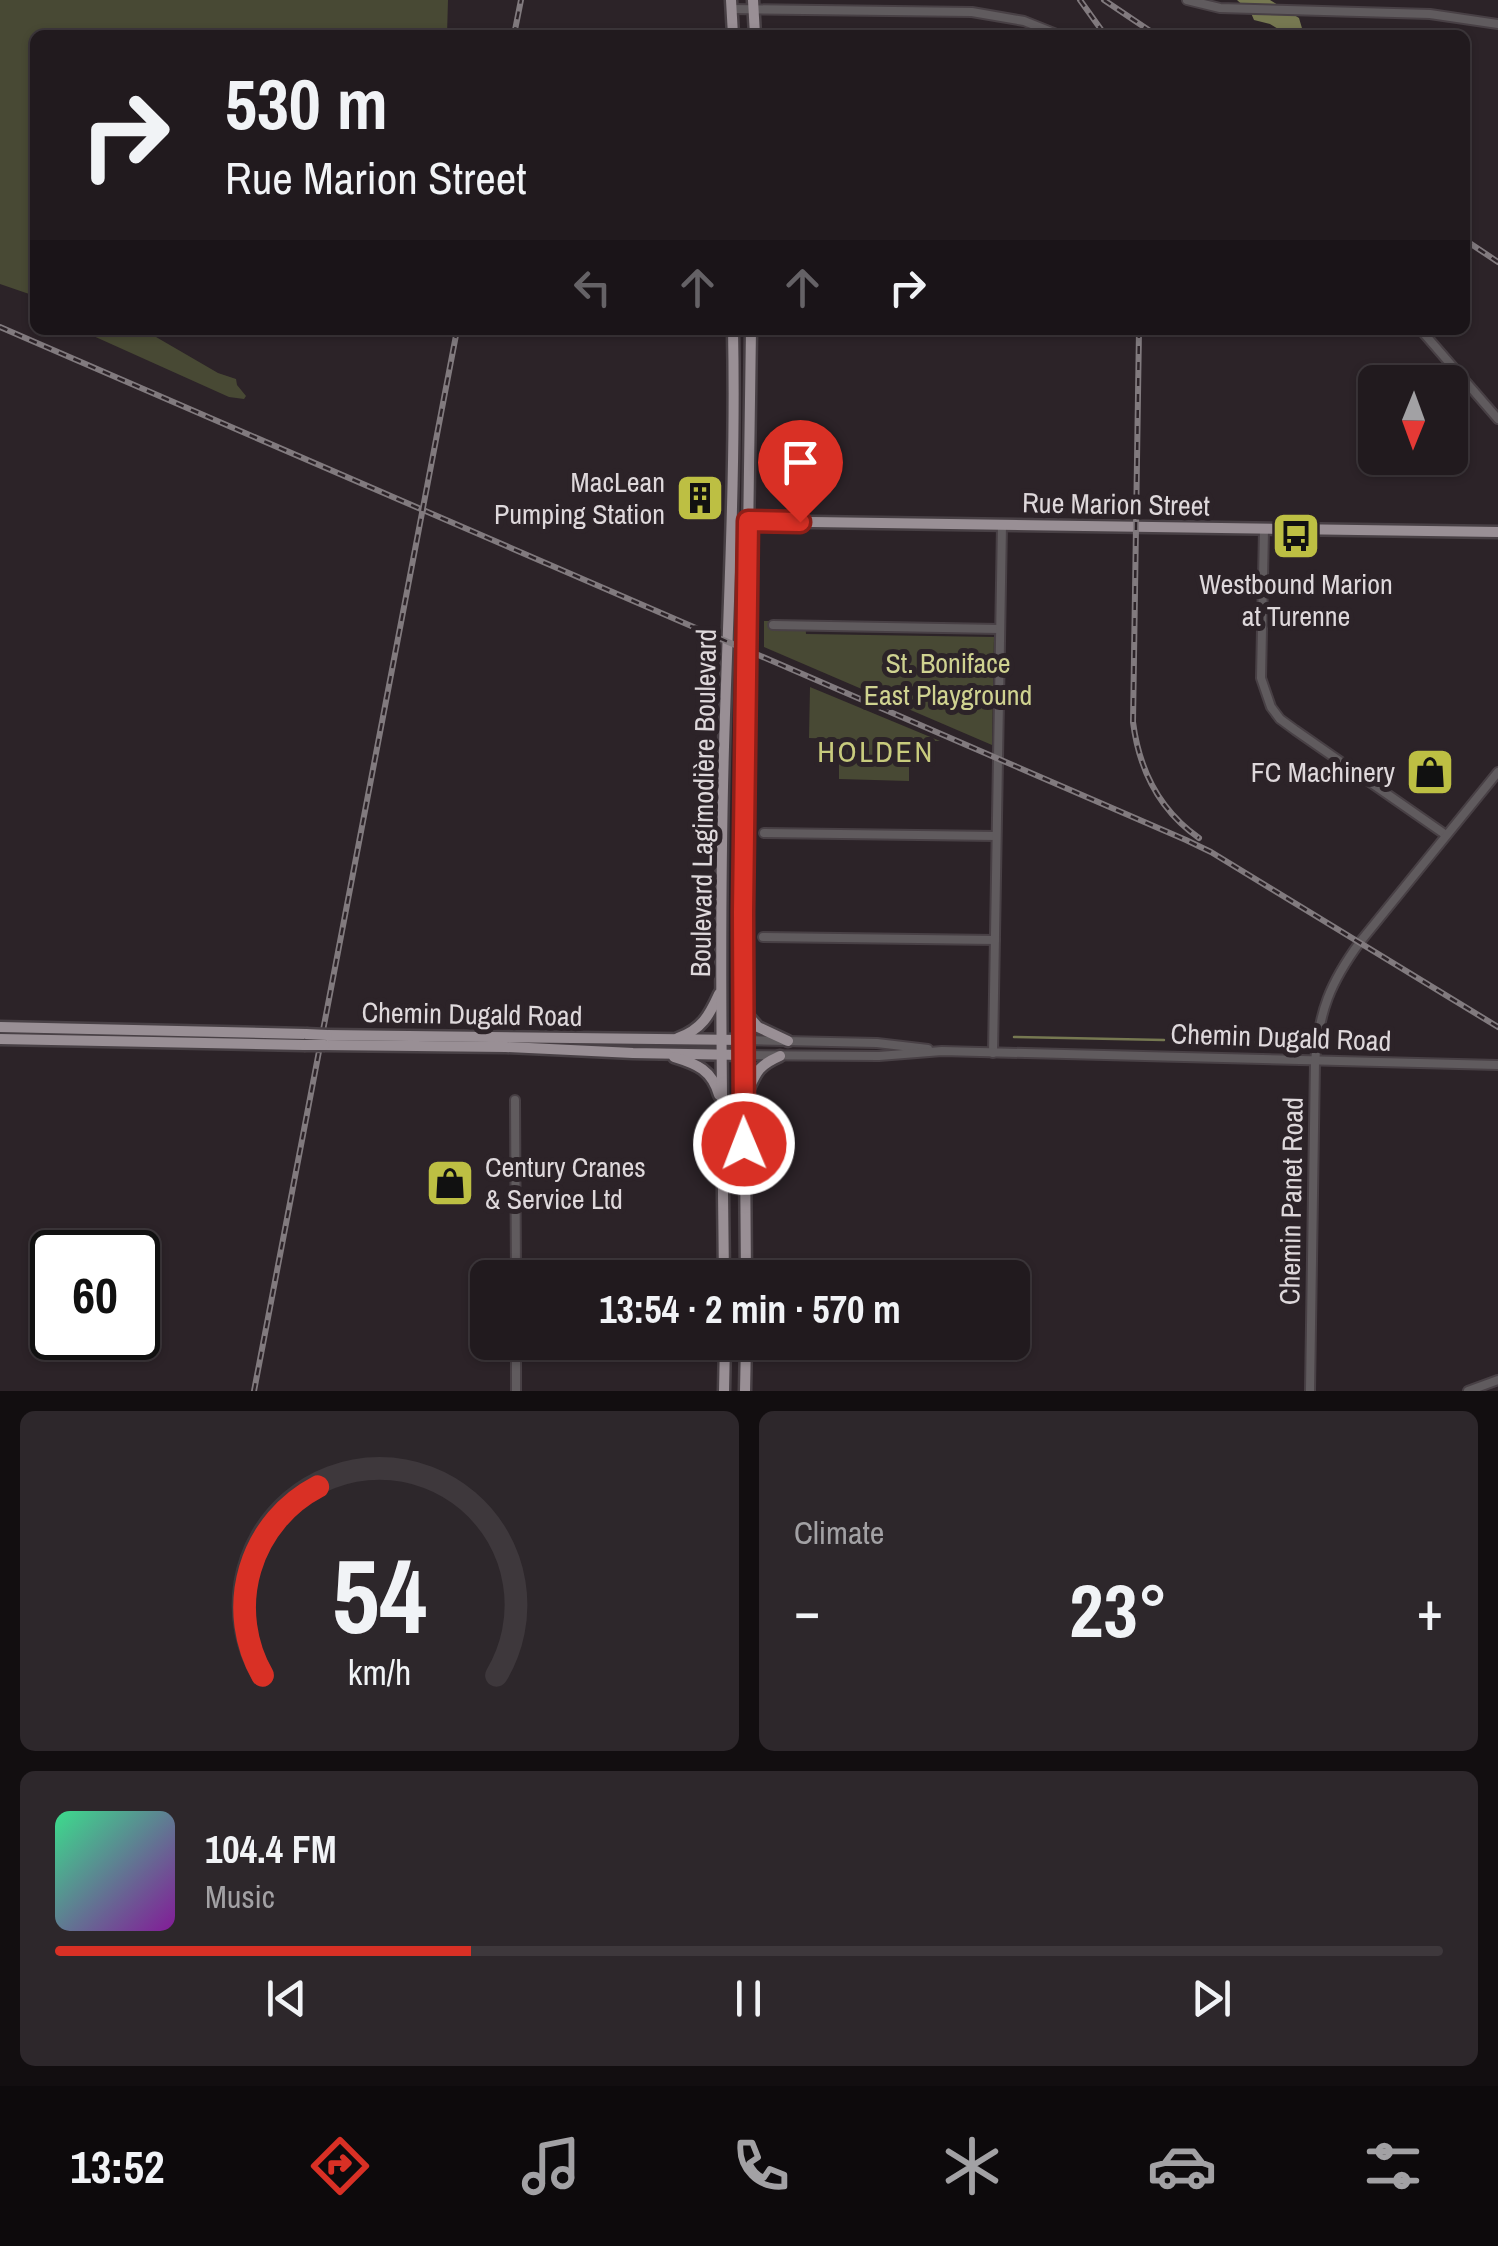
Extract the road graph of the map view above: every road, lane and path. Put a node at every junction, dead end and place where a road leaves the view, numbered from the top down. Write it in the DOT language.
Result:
graph roads {
  1 [pos="1187,0"];
  2 [pos="732,4"];
  3 [pos="754,5"];
  4 [pos="1498,24"];
  5 [pos="732,30"];
  6 [pos="755,30"];
  7 [pos="1046,30"];
  8 [pos="733,335"];
  9 [pos="752,335"];
  10 [pos="1424,335"];
  11 [pos="1498,419"];
  12 [pos="733,521"];
  13 [pos="748,521"];
  14 [pos="1002,524"];
  15 [pos="1264,529"];
  16 [pos="1498,532"];
  17 [pos="772,625"];
  18 [pos="999,630"];
  19 [pos="1498,772"];
  20 [pos="764,833"];
  21 [pos="1446,835"];
  22 [pos="996,836"];
  23 [pos="764,937"];
  24 [pos="995,940"];
  25 [pos="722,989"];
  26 [pos="743,1010"];
  27 [pos="0,1027"];
  28 [pos="0,1039"];
  29 [pos="305,1040"];
  30 [pos="326,1040"];
  31 [pos="672,1040"];
  32 [pos="722,1040"];
  33 [pos="743,1040"];
  34 [pos="788,1041"];
  35 [pos="942,1052"];
  36 [pos="993,1053"];
  37 [pos="663,1054"];
  38 [pos="722,1055"];
  39 [pos="743,1056"];
  40 [pos="780,1056"];
  41 [pos="1315,1062"];
  42 [pos="1498,1064"];
  43 [pos="515,1100"];
  44 [pos="744,1100"];
  45 [pos="722,1111"];
  46 [pos="516,1260"];
  47 [pos="724,1260"];
  48 [pos="746,1260"];
  49 [pos="516,1360"];
  50 [pos="724,1360"];
  51 [pos="746,1360"];
  52 [pos="1498,1380"];
  53 [pos="516,1391"];
  54 [pos="724,1391"];
  55 [pos="746,1391"];
  56 [pos="1310,1391"];
  57 [pos="1468,1391"];
  1 -- 4 [label="street"];
  2 -- 3 [label="street"];
  2 -- 5 [label="main road"];
  3 -- 6 [label="main road"];
  3 -- 7 [label="street"];
  8 -- 12 [label="main road, Boulevard Lagimodière Boulevard"];
  9 -- 13 [label="main road, Boulevard Lagimodière Boulevard"];
  10 -- 11 [label="street"];
  12 -- 13 [label="main road, Rue Marion Street"];
  12 -- 25 [label="main road, Boulevard Lagimodière Boulevard"];
  13 -- 14 [label="main road, Rue Marion Street"];
  13 -- 26 [label="main road, Boulevard Lagimodière Boulevard"];
  14 -- 15 [label="main road, Rue Marion Street"];
  14 -- 18 [label="street"];
  15 -- 16 [label="main road, Rue Marion Street"];
  15 -- 21 [label="street"];
  17 -- 18 [label="street"];
  18 -- 22 [label="street"];
  19 -- 21 [label="street, Chemin Panet Road"];
  20 -- 22 [label="street"];
  21 -- 41 [label="street, Chemin Panet Road"];
  22 -- 24 [label="street"];
  23 -- 24 [label="street"];
  24 -- 36 [label="street"];
  25 -- 31 [label="main road"];
  25 -- 32 [label="main road, Boulevard Lagimodière Boulevard"];
  26 -- 33 [label="main road, Boulevard Lagimodière Boulevard"];
  26 -- 34 [label="main road"];
  27 -- 29 [label="main road, Chemin Dugald Road"];
  28 -- 29 [label="main road, Chemin Dugald Road"];
  29 -- 30 [label="main road, Chemin Dugald Road, bridge"];
  30 -- 31 [label="main road, Chemin Dugald Road"];
  30 -- 37 [label="main road, Chemin Dugald Road"];
  31 -- 32 [label="main road, Chemin Dugald Road"];
  32 -- 33 [label="main road, Chemin Dugald Road"];
  32 -- 38 [label="main road, Boulevard Lagimodière Boulevard"];
  33 -- 34 [label="street, Chemin Dugald Road"];
  33 -- 39 [label="main road, Boulevard Lagimodière Boulevard"];
  34 -- 35 [label="street, Chemin Dugald Road"];
  35 -- 36 [label="street, Chemin Dugald Road"];
  35 -- 40 [label="street, Chemin Dugald Road"];
  36 -- 41 [label="street, Chemin Dugald Road"];
  37 -- 38 [label="main road, Chemin Dugald Road"];
  37 -- 45 [label="main road"];
  38 -- 39 [label="main road, Chemin Dugald Road"];
  38 -- 45 [label="main road, Boulevard Lagimodière Boulevard"];
  39 -- 40 [label="street, Chemin Dugald Road"];
  39 -- 44 [label="main road, Boulevard Lagimodière Boulevard"];
  40 -- 44 [label="main road"];
  41 -- 42 [label="street, Chemin Dugald Road"];
  41 -- 56 [label="street, Chemin Panet Road"];
  43 -- 46 [label="street"];
  44 -- 48 [label="main road, Boulevard Lagimodière Boulevard"];
  45 -- 47 [label="main road, Boulevard Lagimodière Boulevard"];
  49 -- 53 [label="street"];
  50 -- 54 [label="main road"];
  51 -- 55 [label="main road"];
  52 -- 57 [label="street"];
}
